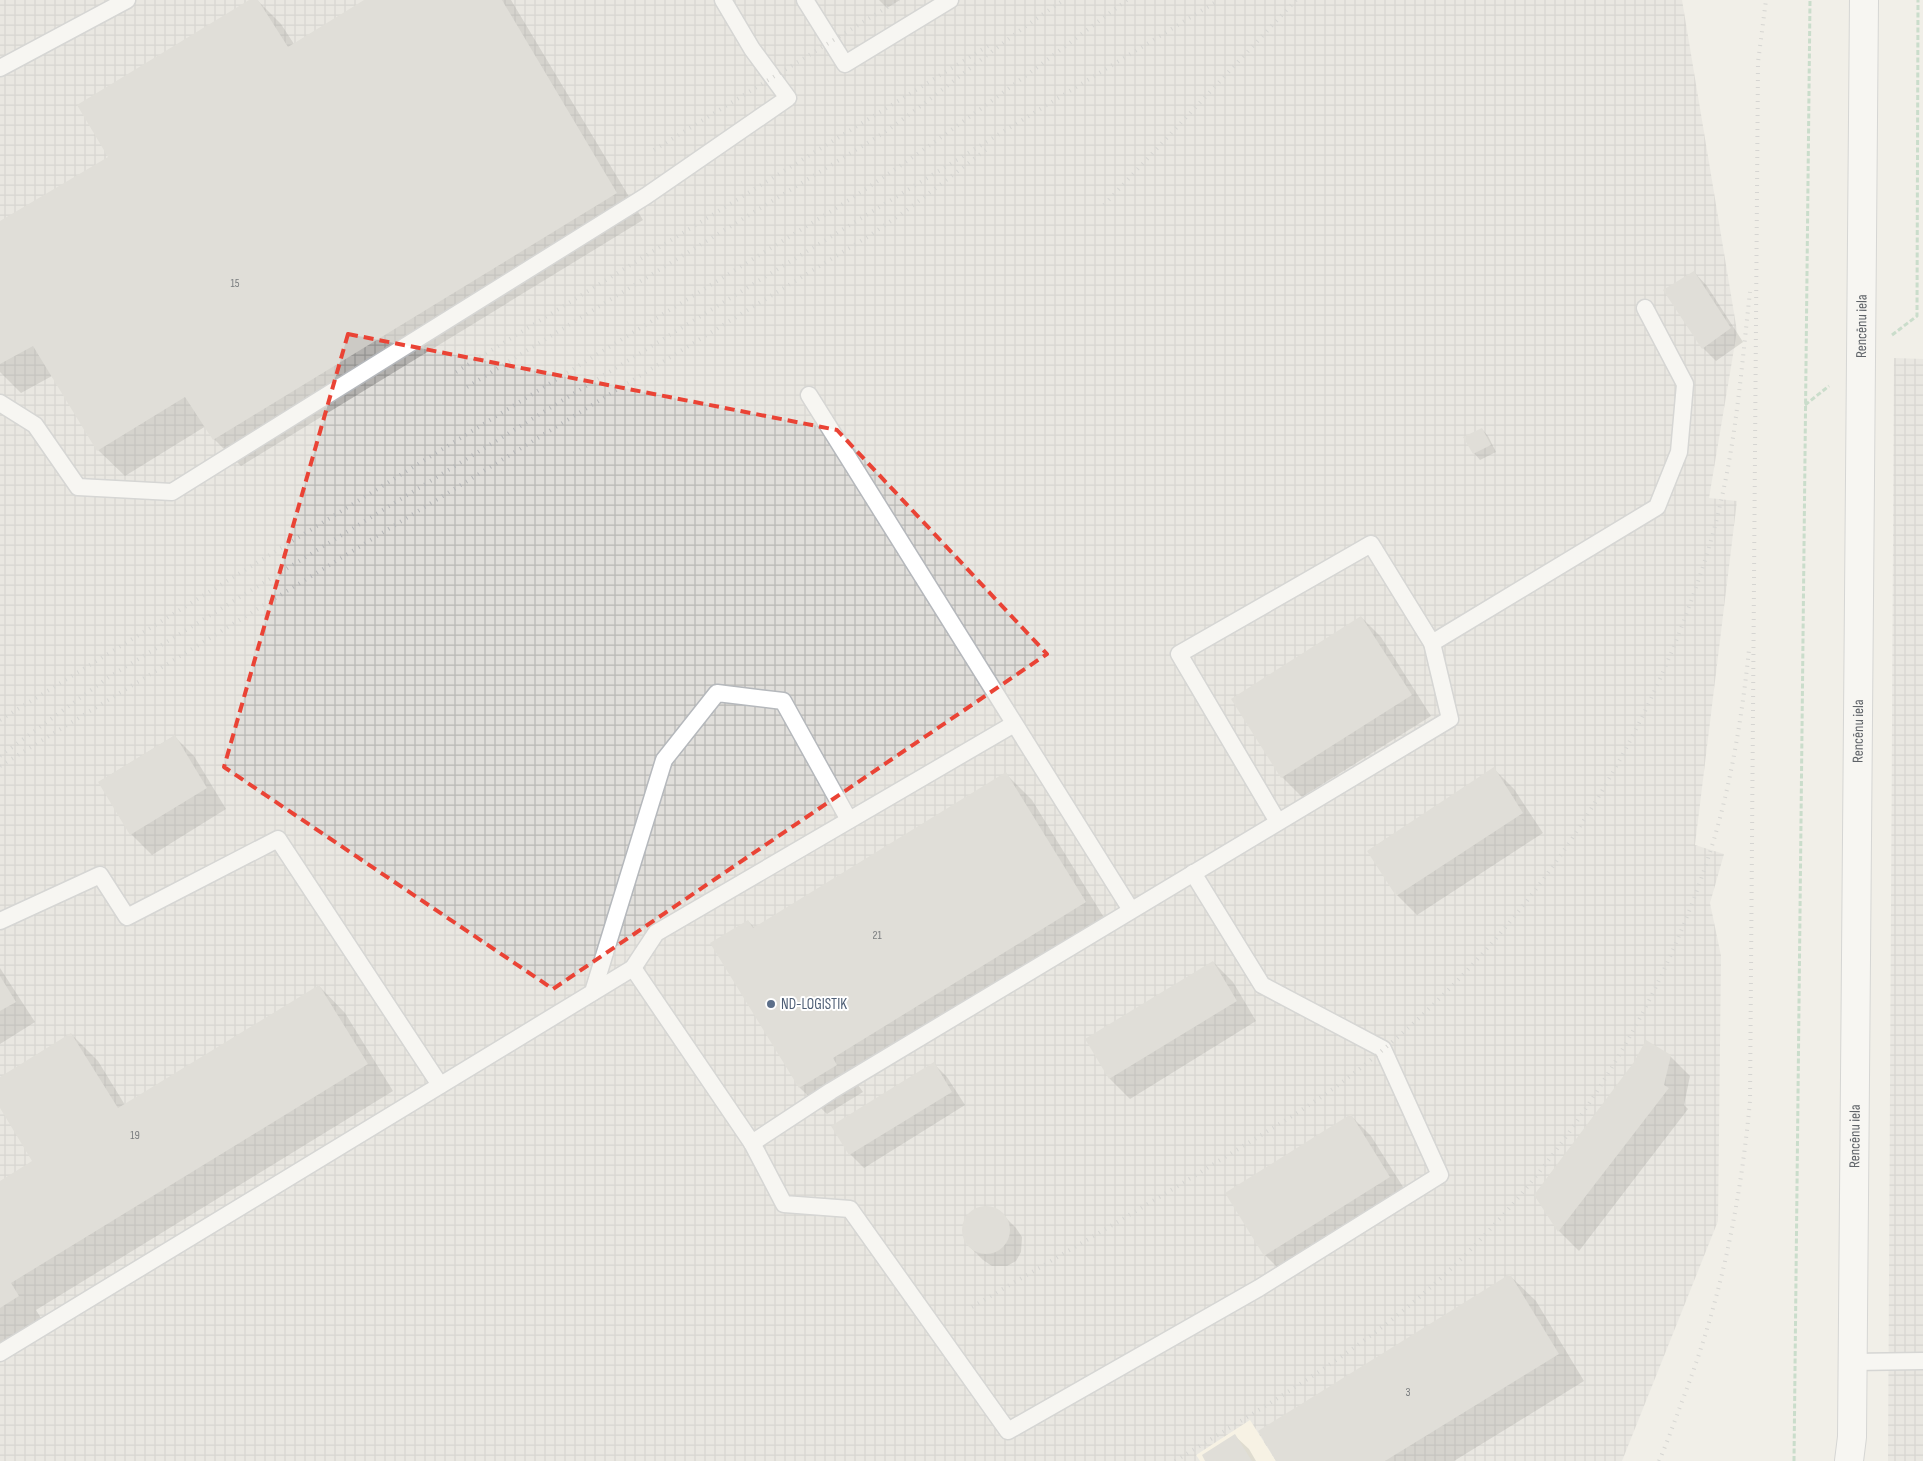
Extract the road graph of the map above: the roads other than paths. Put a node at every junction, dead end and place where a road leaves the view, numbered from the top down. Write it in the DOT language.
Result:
graph roads {
  1 [pos="127,0"];
  2 [pos="723,0"];
  3 [pos="805,0"];
  4 [pos="950,0"];
  5 [pos="1864,0"];
  6 [pos="0,68"];
  7 [pos="1645,308"];
  8 [pos="809,395"];
  9 [pos="0,402"];
  10 [pos="1432,644"];
  11 [pos="1014,724"];
  12 [pos="849,820"];
  13 [pos="1278,822"];
  14 [pos="1193,873"];
  15 [pos="1131,910"];
  16 [pos="0,921"];
  17 [pos="633,968"];
  18 [pos="593,992"];
  19 [pos="440,1086"];
  20 [pos="752,1143"];
  21 [pos="0,1353"];
  22 [pos="1923,1361"];
  23 [pos="1852,1362"];
  24 [pos="1849,1461"];
  1 -- 6 [label="lane"];
  2 -- 9 [label="lane"];
  3 -- 4 [label="lane"];
  5 -- 23 [label="street, Rencēnu iela"];
  7 -- 10 [label="lane"];
  8 -- 11 [label="lane"];
  10 -- 13 [label="lane"];
  10 -- 13 [label="lane"];
  11 -- 12 [label="lane"];
  11 -- 15 [label="lane"];
  12 -- 17 [label="lane"];
  12 -- 18 [label="lane"];
  13 -- 14 [label="lane"];
  14 -- 15 [label="lane"];
  14 -- 20 [label="lane"];
  15 -- 20 [label="lane"];
  16 -- 19 [label="lane"];
  17 -- 18 [label="lane"];
  17 -- 20 [label="lane"];
  18 -- 19 [label="lane"];
  19 -- 21 [label="lane"];
  22 -- 23 [label="lane"];
  23 -- 24 [label="street, Rencēnu iela"];
}
